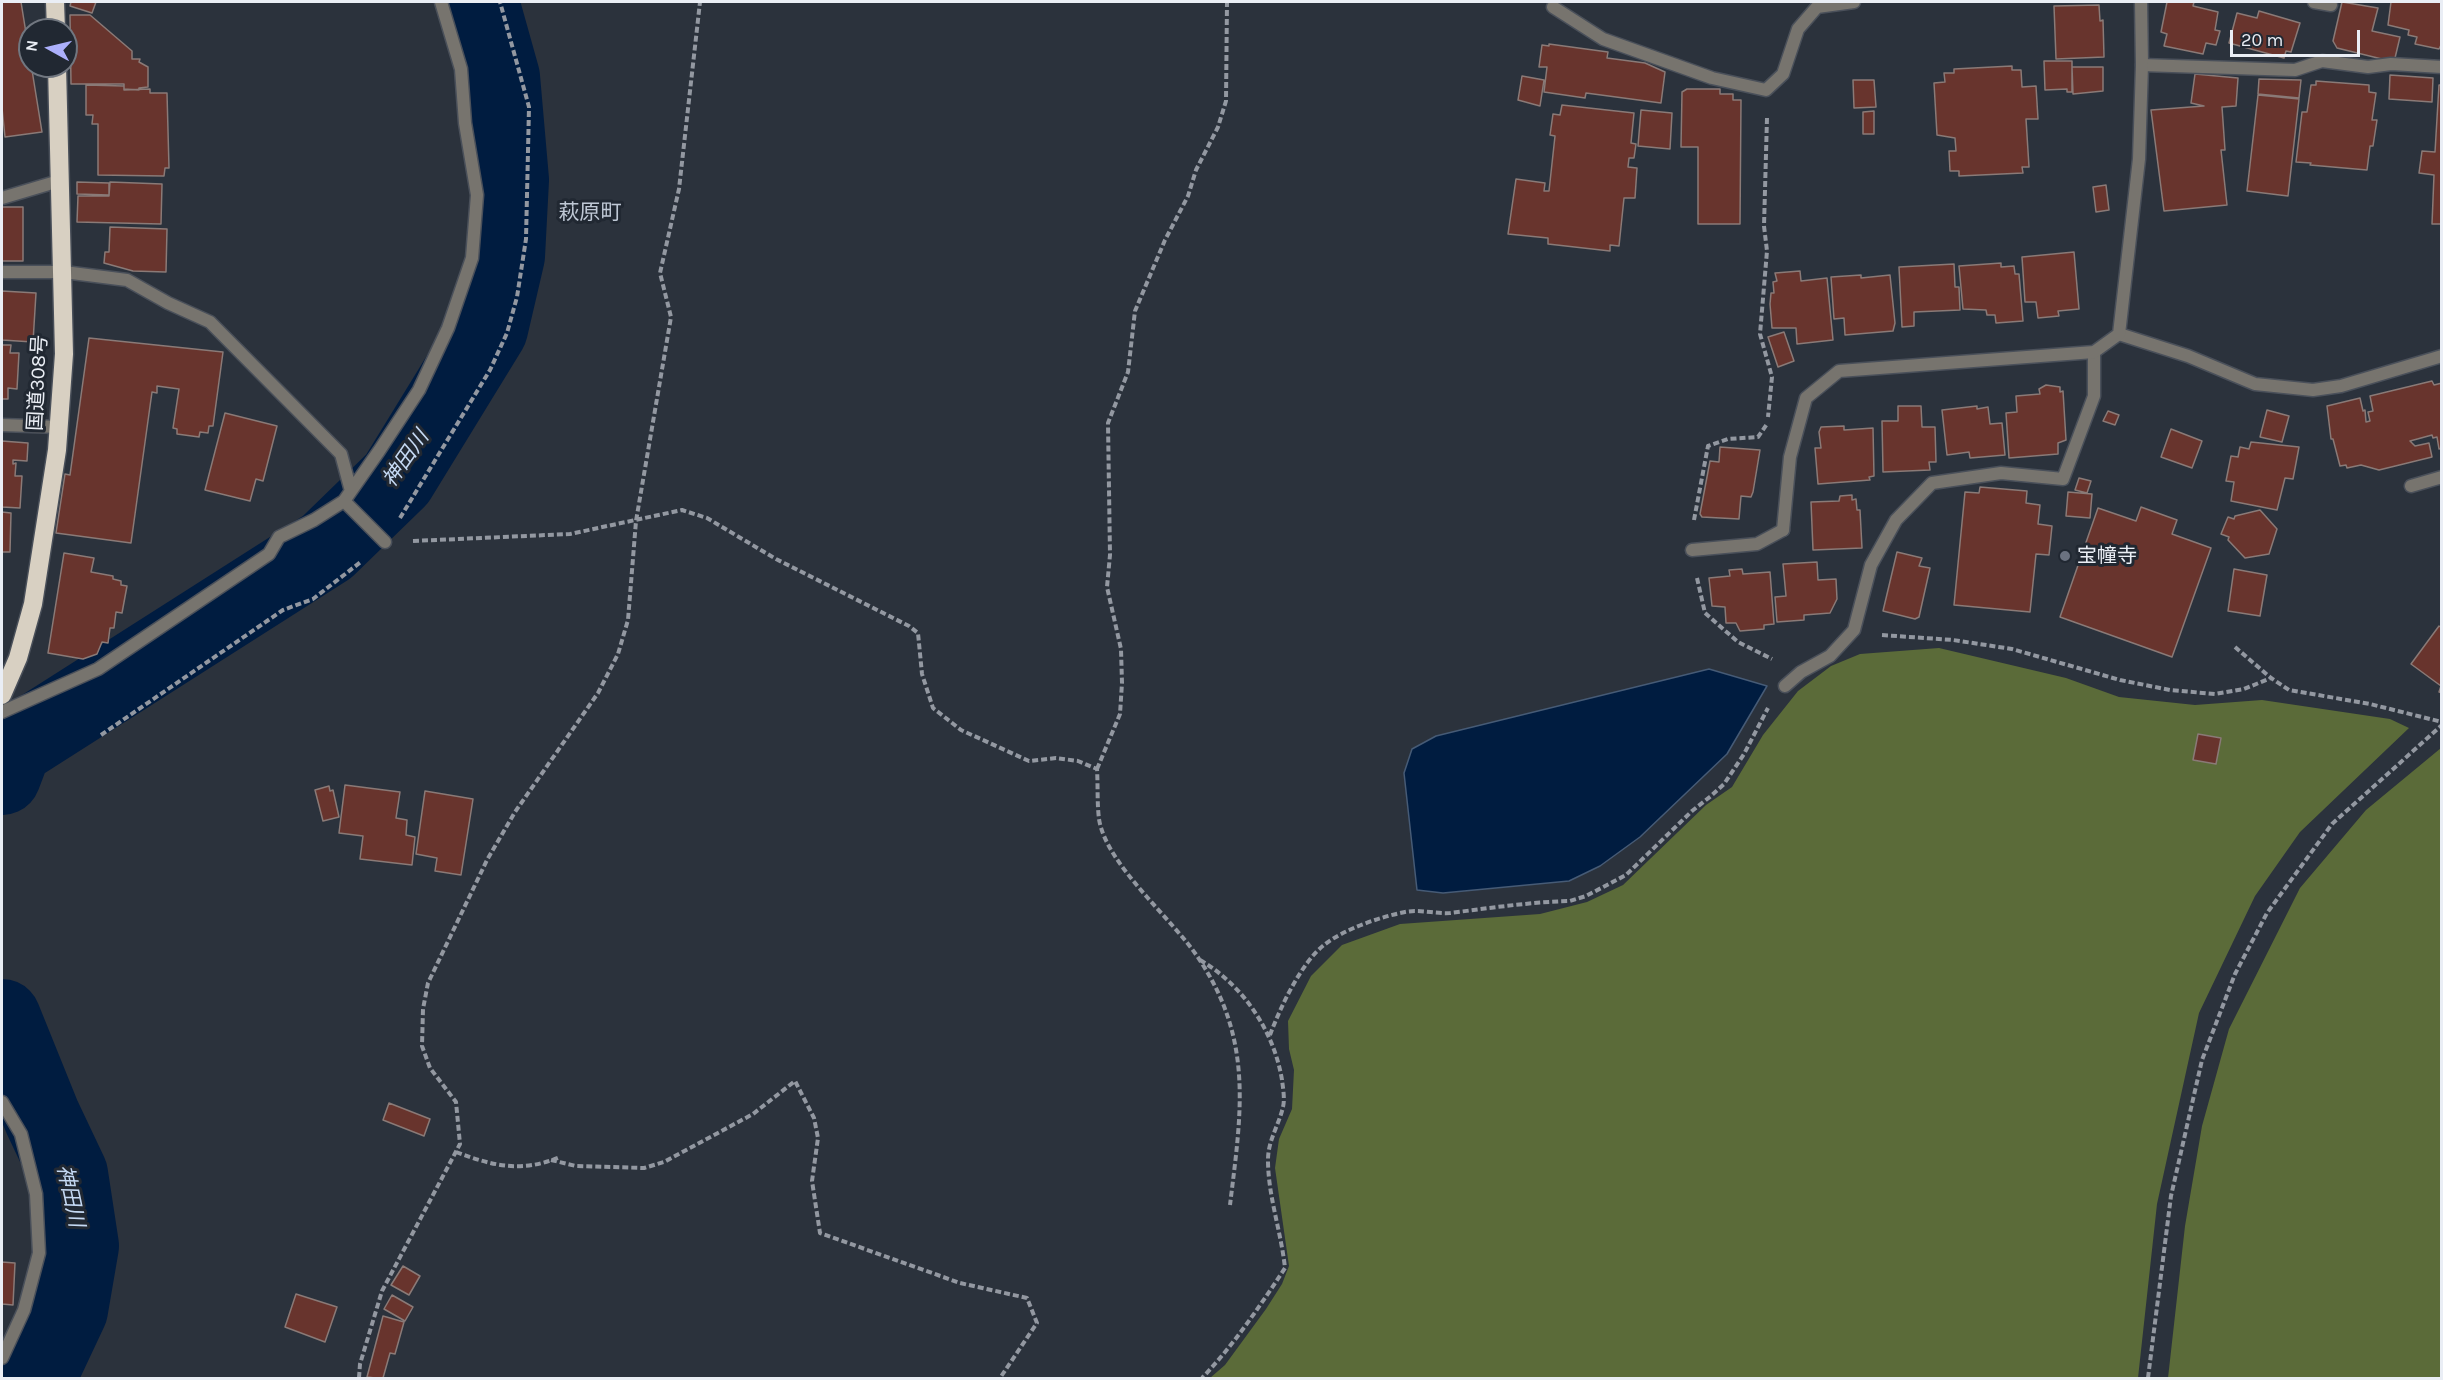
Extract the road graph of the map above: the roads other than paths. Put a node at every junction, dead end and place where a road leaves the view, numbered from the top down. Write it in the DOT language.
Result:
graph roads {
  1 [pos="55,2"];
  2 [pos="441,2"];
  3 [pos="1854,2"];
  4 [pos="2141,2"];
  5 [pos="2314,2"];
  6 [pos="2331,5"];
  7 [pos="1553,7"];
  8 [pos="56,18"];
  9 [pos="2142,65"];
  10 [pos="2442,67"];
  11 [pos="57,78"];
  12 [pos="59,182"];
  13 [pos="2,198"];
  14 [pos="2,272"];
  15 [pos="63,272"];
  16 [pos="2119,334"];
  17 [pos="2094,351"];
  18 [pos="2442,356"];
  19 [pos="2,425"];
  20 [pos="59,427"];
  21 [pos="2442,477"];
  22 [pos="2411,486"];
  23 [pos="348,496"];
  24 [pos="385,542"];
  25 [pos="1692,550"];
  26 [pos="1785,686"];
  27 [pos="2,695"];
  28 [pos="2,712"];
  29 [pos="2,1102"];
  30 [pos="2,1358"];
  1 -- 8 [label="highway"];
  2 -- 23 [label="street"];
  3 -- 7 [label="street"];
  4 -- 9 [label="street"];
  5 -- 6 [label="street"];
  9 -- 10 [label="street"];
  9 -- 16 [label="street"];
  11 -- 12 [label="highway, 国道308号"];
  12 -- 13 [label="street"];
  12 -- 15 [label="highway, 国道308号"];
  14 -- 15 [label="street"];
  15 -- 20 [label="highway, 国道308号"];
  15 -- 23 [label="street"];
  16 -- 17 [label="street"];
  16 -- 18 [label="street"];
  17 -- 25 [label="street"];
  17 -- 26 [label="street"];
  19 -- 20 [label="street"];
  20 -- 27 [label="highway, 国道308号"];
  21 -- 22 [label="street"];
  23 -- 24 [label="street"];
  23 -- 28 [label="street"];
  29 -- 30 [label="street"];
}
